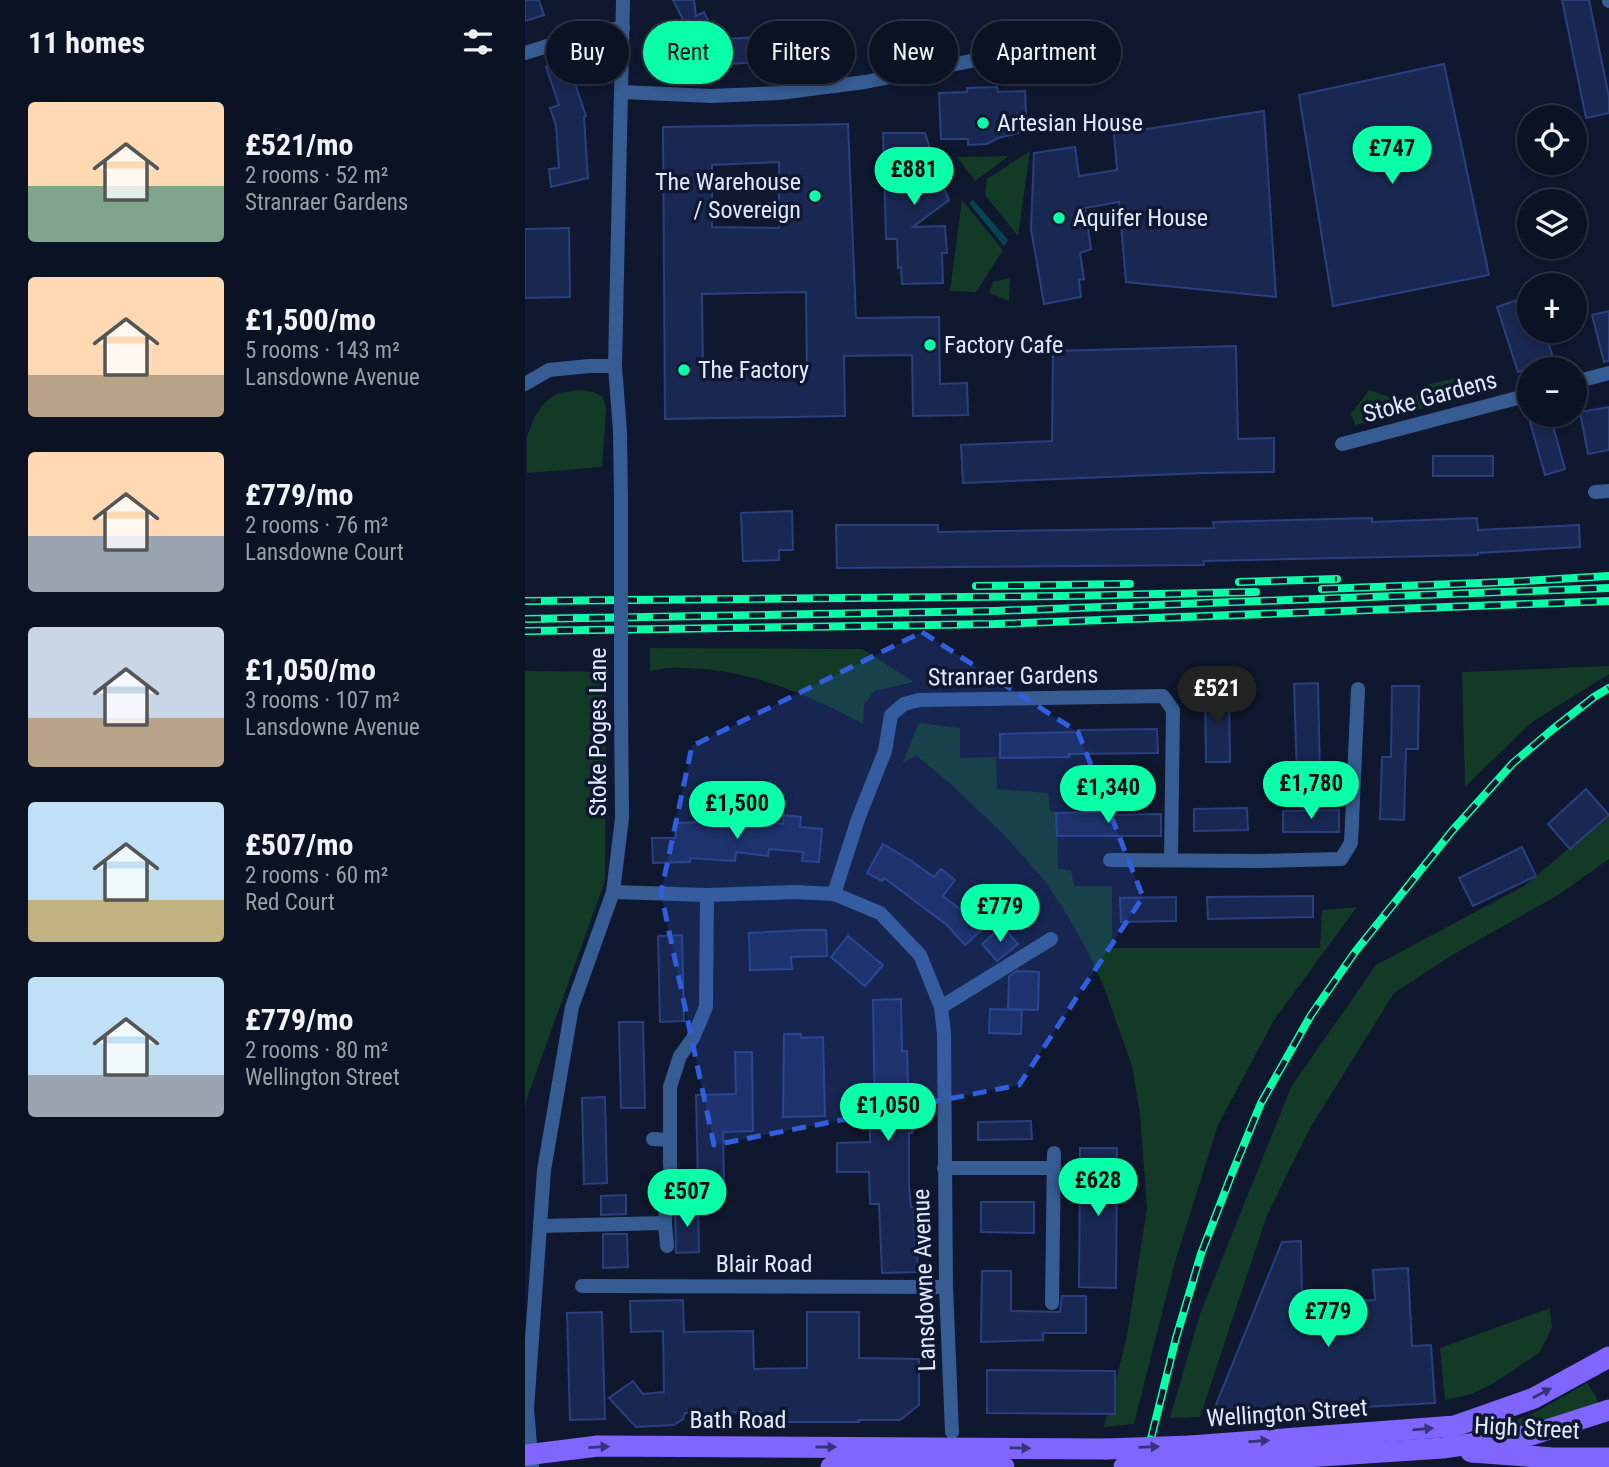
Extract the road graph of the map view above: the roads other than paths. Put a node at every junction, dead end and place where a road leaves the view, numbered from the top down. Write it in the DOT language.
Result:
graph roads {
  1 [pos="623,0"];
  2 [pos="623,21"];
  3 [pos="546,46"];
  4 [pos="525,53"];
  5 [pos="972,61"];
  6 [pos="622,84"];
  7 [pos="622,92"];
  8 [pos="615,366"];
  9 [pos="1609,373"];
  10 [pos="1587,379"];
  11 [pos="525,384"];
  12 [pos="1517,398"];
  13 [pos="1342,444"];
  14 [pos="1358,689"];
  15 [pos="1171,859"];
  16 [pos="1110,860"];
  17 [pos="613,892"];
  18 [pos="834,894"];
  19 [pos="706,895"];
  20 [pos="1051,939"];
  21 [pos="941,1007"];
  22 [pos="653,1139"];
  23 [pos="670,1140"];
  24 [pos="1053,1153"];
  25 [pos="670,1167"];
  26 [pos="944,1168"];
  27 [pos="1053,1168"];
  28 [pos="666,1200"];
  29 [pos="665,1223"];
  30 [pos="540,1226"];
  31 [pos="667,1246"];
  32 [pos="582,1286"];
  33 [pos="946,1287"];
  34 [pos="1052,1303"];
  35 [pos="1608,1360"];
  36 [pos="1609,1410"];
  37 [pos="952,1440"];
  38 [pos="1443,1448"];
  39 [pos="1188,1455"];
  40 [pos="529,1458"];
  41 [pos="1609,1458"];
  42 [pos="1379,1460"];
  43 [pos="831,1467"];
  44 [pos="1005,1467"];
  45 [pos="1124,1467"];
  1 -- 2 [label="street, Stoke Poges Lane"];
  3 -- 4 [label="street"];
  5 -- 7 [label="street"];
  6 -- 7 [label="street, Stoke Poges Lane"];
  7 -- 8 [label="street, Stoke Poges Lane"];
  8 -- 11 [label="street"];
  8 -- 17 [label="street, Stoke Poges Lane, bridge"];
  9 -- 10 [label="street"];
  12 -- 13 [label="street, Stoke Gardens"];
  14 -- 15 [label="street"];
  15 -- 16 [label="street"];
  15 -- 18 [label="street, Stranraer Gardens"];
  17 -- 19 [label="street, Lansdowne Avenue"];
  17 -- 30 [label="street, Stoke Poges Lane"];
  18 -- 19 [label="street, Lansdowne Avenue"];
  18 -- 21 [label="street, Lansdowne Avenue"];
  19 -- 23 [label="street"];
  20 -- 21 [label="street"];
  21 -- 26 [label="street, Lansdowne Avenue"];
  22 -- 23 [label="street"];
  23 -- 25 [label="street"];
  24 -- 27 [label="street"];
  26 -- 27 [label="street"];
  26 -- 33 [label="street, Lansdowne Avenue"];
  27 -- 34 [label="street"];
  28 -- 29 [label="street"];
  29 -- 30 [label="street"];
  29 -- 31 [label="street"];
  30 -- 40 [label="street, Stoke Poges Lane"];
  32 -- 33 [label="street, Blair Road"];
  33 -- 37 [label="street, Lansdowne Avenue"];
  39 -- 35 [label="main road, Wellington Street, one-way"];
  36 -- 38 [label="main road, Wellington Street"];
  37 -- 39 [label="main road, Wellington Street, one-way, bridge"];
  40 -- 37 [label="main road, Bath Road, one-way"];
  38 -- 41 [label="main road, High Street"];
  38 -- 42 [label="main road, Wellington Street"];
  39 -- 42 [label="main road, Wellington Street"];
  39 -- 45 [label="main road, Wellington Street, bridge"];
  43 -- 44 [label="main road"];
}
